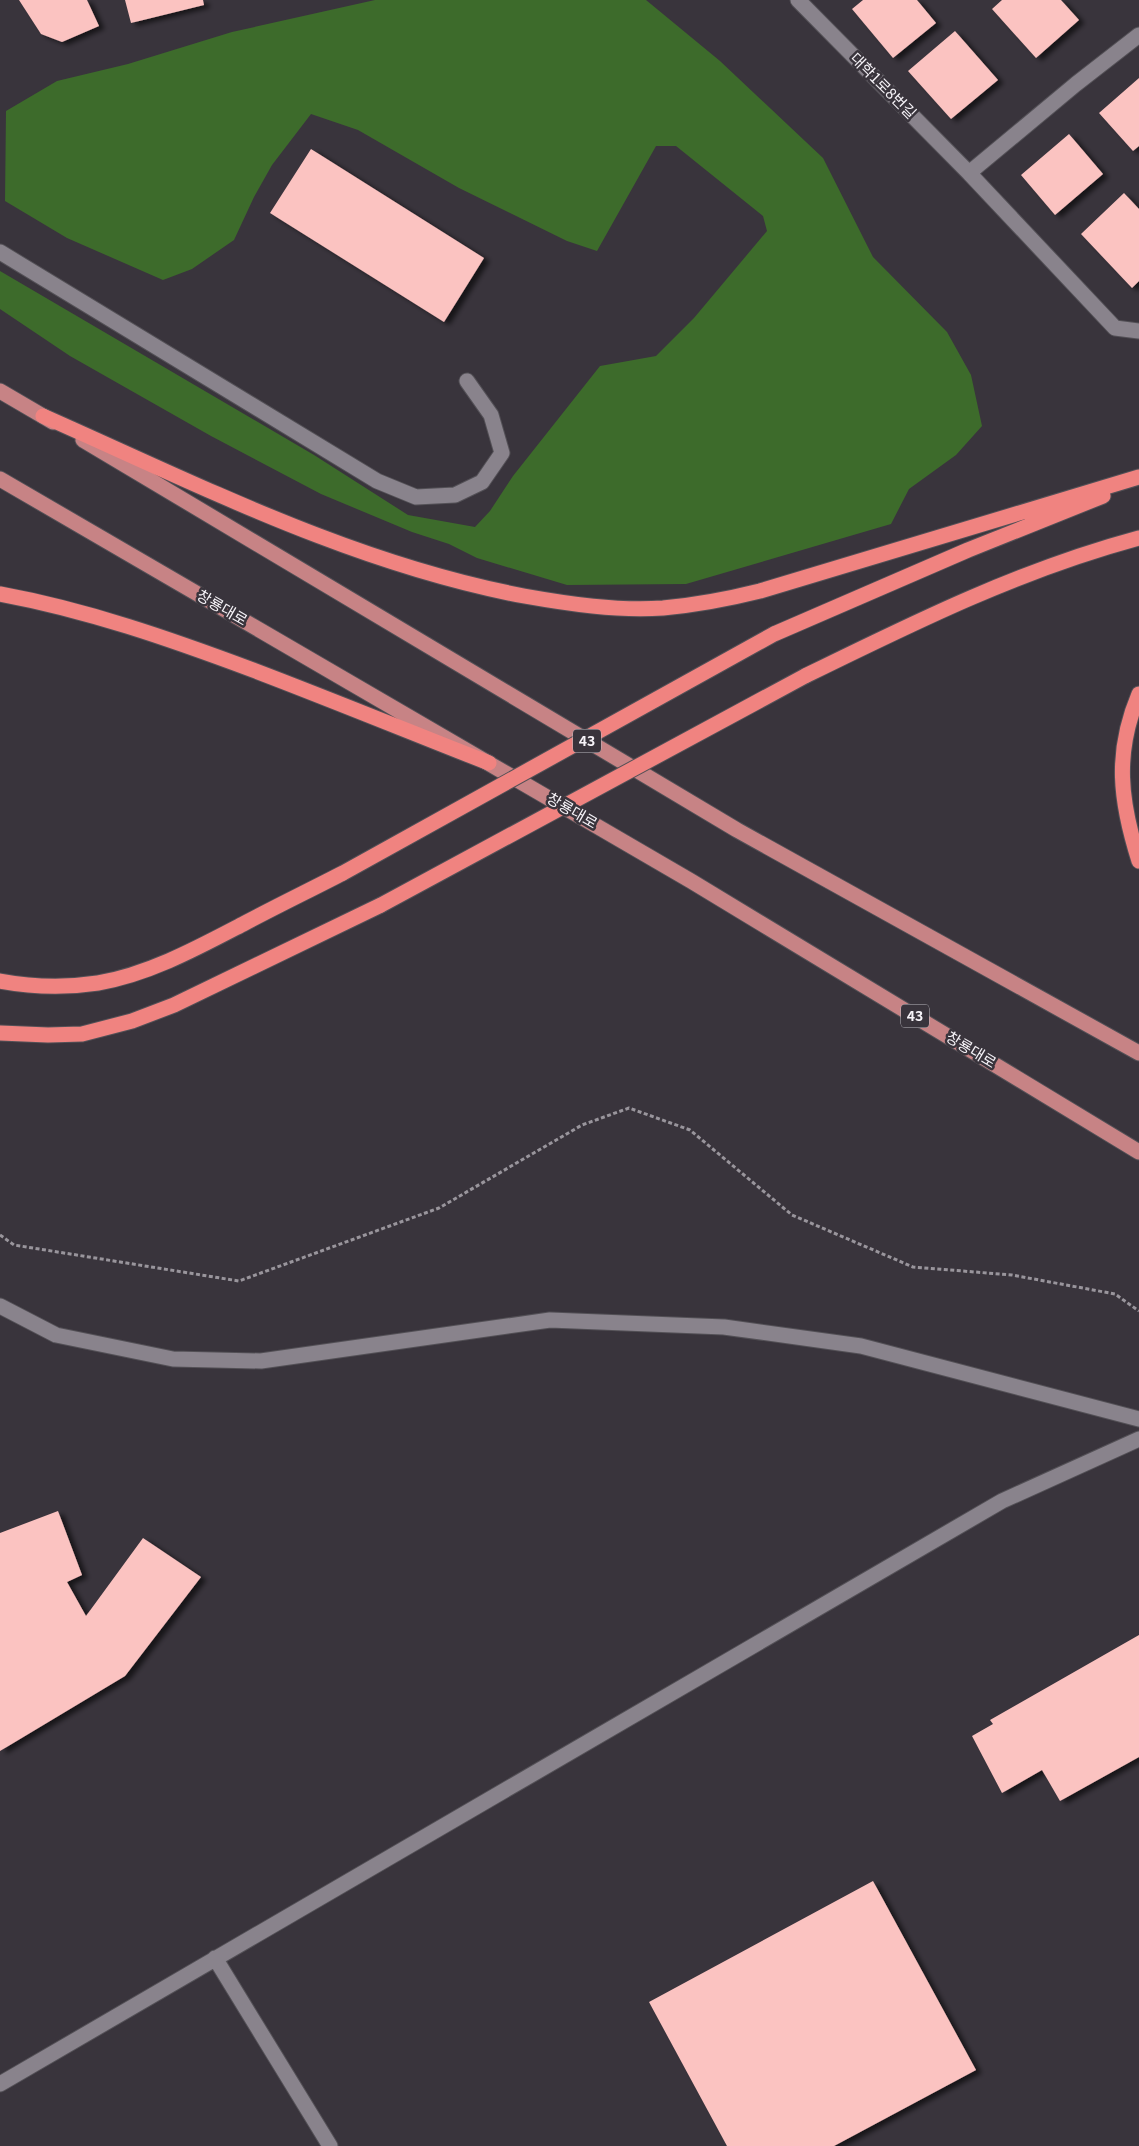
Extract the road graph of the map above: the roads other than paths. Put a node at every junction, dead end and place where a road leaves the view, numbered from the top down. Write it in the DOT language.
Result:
graph roads {
  1 [pos="798,0"];
  2 [pos="1139,35"];
  3 [pos="969,173"];
  4 [pos="0,252"];
  5 [pos="1139,331"];
  6 [pos="467,381"];
  7 [pos="0,391"];
  8 [pos="43,416"];
  9 [pos="1139,477"];
  10 [pos="0,479"];
  11 [pos="1139,482"];
  12 [pos="1139,538"];
  13 [pos="0,594"];
  14 [pos="1139,694"];
  15 [pos="489,763"];
  16 [pos="1139,861"];
  17 [pos="0,981"];
  18 [pos="0,1033"];
  19 [pos="1139,1053"];
  20 [pos="1139,1152"];
  21 [pos="0,1306"];
  22 [pos="1139,1419"];
  23 [pos="1139,1439"];
  24 [pos="215,1958"];
  25 [pos="0,2084"];
  26 [pos="330,2146"];
  1 -- 3 [label="street, 대학1로8번길"];
  2 -- 3 [label="street"];
  3 -- 5 [label="street, 대학1로8번길"];
  4 -- 6 [label="street"];
  7 -- 8 [label="main road, 43"];
  8 -- 9 [label="highway"];
  8 -- 19 [label="main road, 43"];
  10 -- 15 [label="main road, 창룡대로 / 43"];
  11 -- 17 [label="highway, bridge"];
  12 -- 18 [label="highway, bridge"];
  13 -- 15 [label="highway"];
  14 -- 16 [label="highway"];
  15 -- 20 [label="main road, 창룡대로 / 43"];
  21 -- 22 [label="street"];
  23 -- 24 [label="street"];
  24 -- 25 [label="street"];
  24 -- 26 [label="street"];
}
